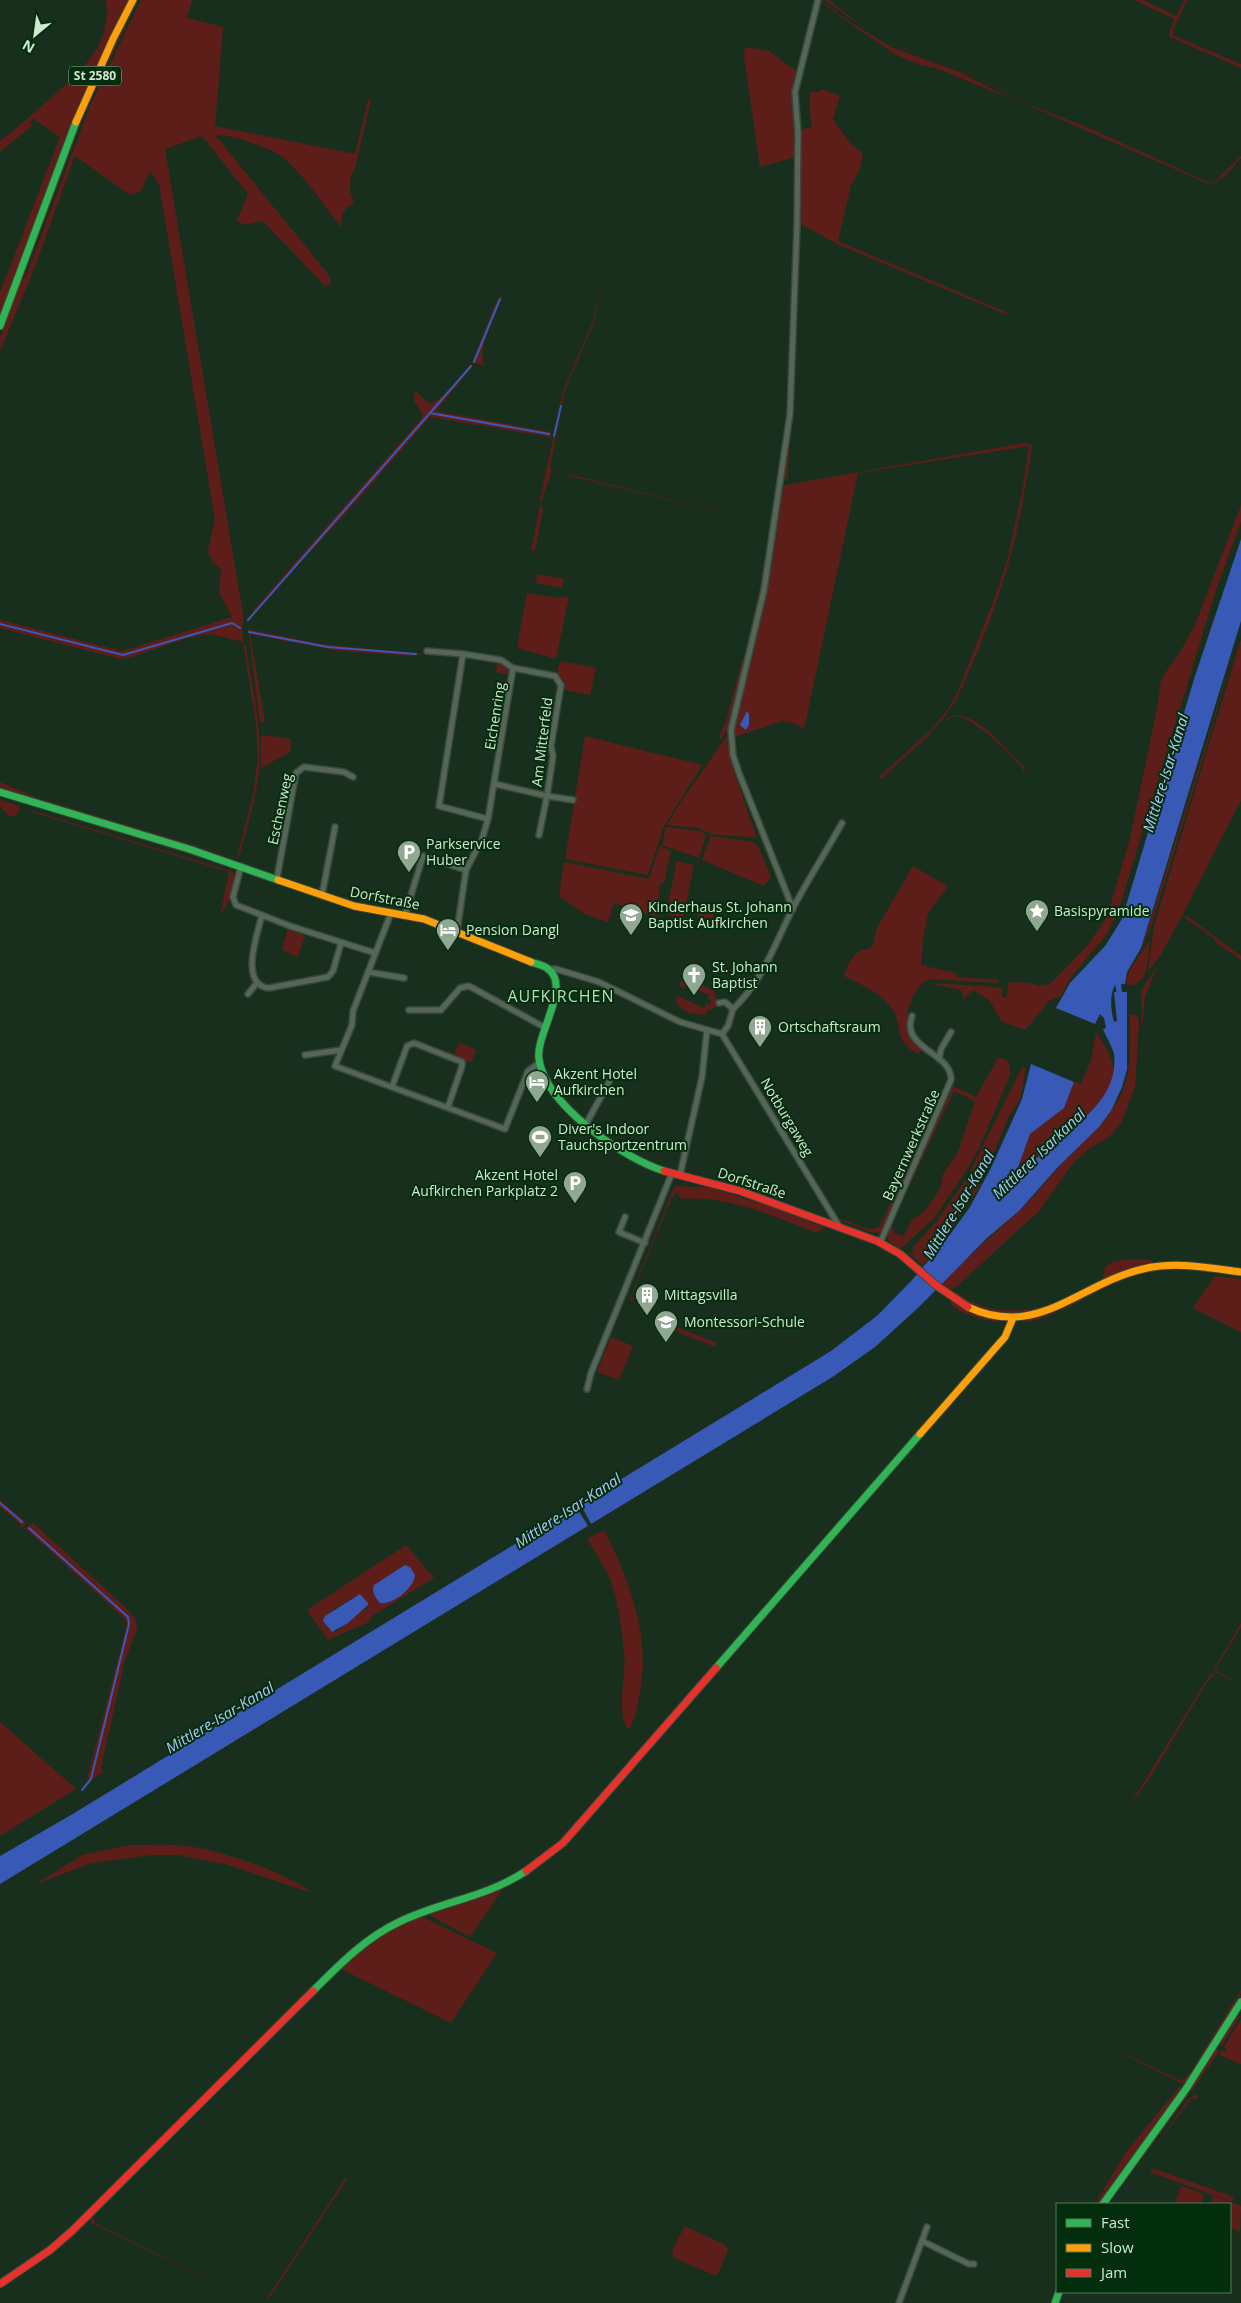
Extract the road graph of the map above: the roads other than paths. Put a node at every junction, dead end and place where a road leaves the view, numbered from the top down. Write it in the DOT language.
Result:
graph roads {
  1 [pos="133,0"];
  2 [pos="818,0"];
  3 [pos="0,326"];
  4 [pos="427,652"];
  5 [pos="463,654"];
  6 [pos="513,668"];
  7 [pos="354,777"];
  8 [pos="495,784"];
  9 [pos="0,792"];
  10 [pos="547,796"];
  11 [pos="573,800"];
  12 [pos="488,819"];
  13 [pos="842,823"];
  14 [pos="335,827"];
  15 [pos="539,835"];
  16 [pos="241,866"];
  17 [pos="466,870"];
  18 [pos="278,878"];
  19 [pos="322,896"];
  20 [pos="793,910"];
  21 [pos="391,913"];
  22 [pos="405,915"];
  23 [pos="262,916"];
  24 [pos="458,931"];
  25 [pos="341,943"];
  26 [pos="375,953"];
  27 [pos="549,969"];
  28 [pos="368,972"];
  29 [pos="567,972"];
  30 [pos="555,976"];
  31 [pos="404,978"];
  32 [pos="256,984"];
  33 [pos="248,994"];
  34 [pos="719,1003"];
  35 [pos="733,1009"];
  36 [pos="409,1010"];
  37 [pos="912,1016"];
  38 [pos="544,1027"];
  39 [pos="707,1030"];
  40 [pos="951,1032"];
  41 [pos="722,1034"];
  42 [pos="342,1050"];
  43 [pos="305,1055"];
  44 [pos="939,1059"];
  45 [pos="539,1063"];
  46 [pos="609,1082"];
  47 [pos="392,1087"];
  48 [pos="448,1107"];
  49 [pos="586,1124"];
  50 [pos="672,1173"];
  51 [pos="680,1175"];
  52 [pos="625,1217"];
  53 [pos="839,1226"];
  54 [pos="645,1243"];
  55 [pos="880,1243"];
  56 [pos="1241,1272"];
  57 [pos="1013,1318"];
  58 [pos="587,1389"];
  59 [pos="1241,2002"];
  60 [pos="1104,2203"];
  61 [pos="927,2227"];
  62 [pos="922,2241"];
  63 [pos="974,2264"];
  64 [pos="0,2284"];
  65 [pos="899,2303"];
  1 -- 3 [label="main road, St 2580"];
  2 -- 20 [label="street"];
  4 -- 5 [label="street, Eichenring"];
  5 -- 6 [label="street, Eichenring"];
  5 -- 12 [label="street"];
  6 -- 8 [label="street, Eichenring"];
  6 -- 10 [label="street, Am Mitterfeld"];
  7 -- 18 [label="street, Eschenweg"];
  8 -- 10 [label="street, Am Mitterfeld"];
  8 -- 12 [label="street, Eichenring"];
  9 -- 16 [label="main road, Dorfstraße"];
  10 -- 11 [label="street, Am Mitterfeld"];
  10 -- 15 [label="street, Am Mitterfeld"];
  12 -- 17 [label="street, Eichenring"];
  13 -- 20 [label="street"];
  14 -- 19 [label="street"];
  16 -- 18 [label="main road, Dorfstraße"];
  16 -- 23 [label="street"];
  17 -- 22 [label="street"];
  17 -- 24 [label="street, Eichenring"];
  18 -- 19 [label="main road, Dorfstraße"];
  19 -- 21 [label="main road, Dorfstraße"];
  20 -- 35 [label="street"];
  21 -- 22 [label="main road, Dorfstraße"];
  21 -- 26 [label="street"];
  22 -- 24 [label="main road, Dorfstraße"];
  23 -- 25 [label="street"];
  23 -- 32 [label="street"];
  24 -- 27 [label="main road, Dorfstraße"];
  25 -- 26 [label="street"];
  25 -- 32 [label="street"];
  26 -- 28 [label="street"];
  27 -- 29 [label="street"];
  27 -- 30 [label="main road, Dorfstraße"];
  28 -- 31 [label="street"];
  28 -- 42 [label="street"];
  29 -- 30 [label="street"];
  29 -- 39 [label="street"];
  30 -- 38 [label="main road"];
  32 -- 33 [label="street"];
  34 -- 35 [label="street"];
  35 -- 41 [label="street"];
  36 -- 38 [label="street"];
  37 -- 44 [label="street, Bayernwerkstraße"];
  38 -- 45 [label="main road"];
  39 -- 41 [label="street"];
  39 -- 51 [label="street"];
  40 -- 44 [label="street"];
  41 -- 53 [label="street, Notburgaweg"];
  42 -- 43 [label="street"];
  42 -- 47 [label="street"];
  44 -- 55 [label="street, Bayernwerkstraße"];
  45 -- 48 [label="street"];
  45 -- 49 [label="main road, Dorfstraße"];
  46 -- 49 [label="street"];
  47 -- 48 [label="street"];
  47 -- 48 [label="street"];
  49 -- 50 [label="main road, Dorfstraße"];
  50 -- 51 [label="main road, Dorfstraße"];
  50 -- 54 [label="street"];
  51 -- 53 [label="main road, Dorfstraße"];
  52 -- 54 [label="street"];
  53 -- 55 [label="main road, Dorfstraße"];
  54 -- 58 [label="street"];
  55 -- 57 [label="main road, Dorfstraße"];
  56 -- 57 [label="main road"];
  57 -- 64 [label="main road"];
  59 -- 60 [label="main road"];
  61 -- 62 [label="street"];
  62 -- 63 [label="street"];
  62 -- 65 [label="street"];
}
